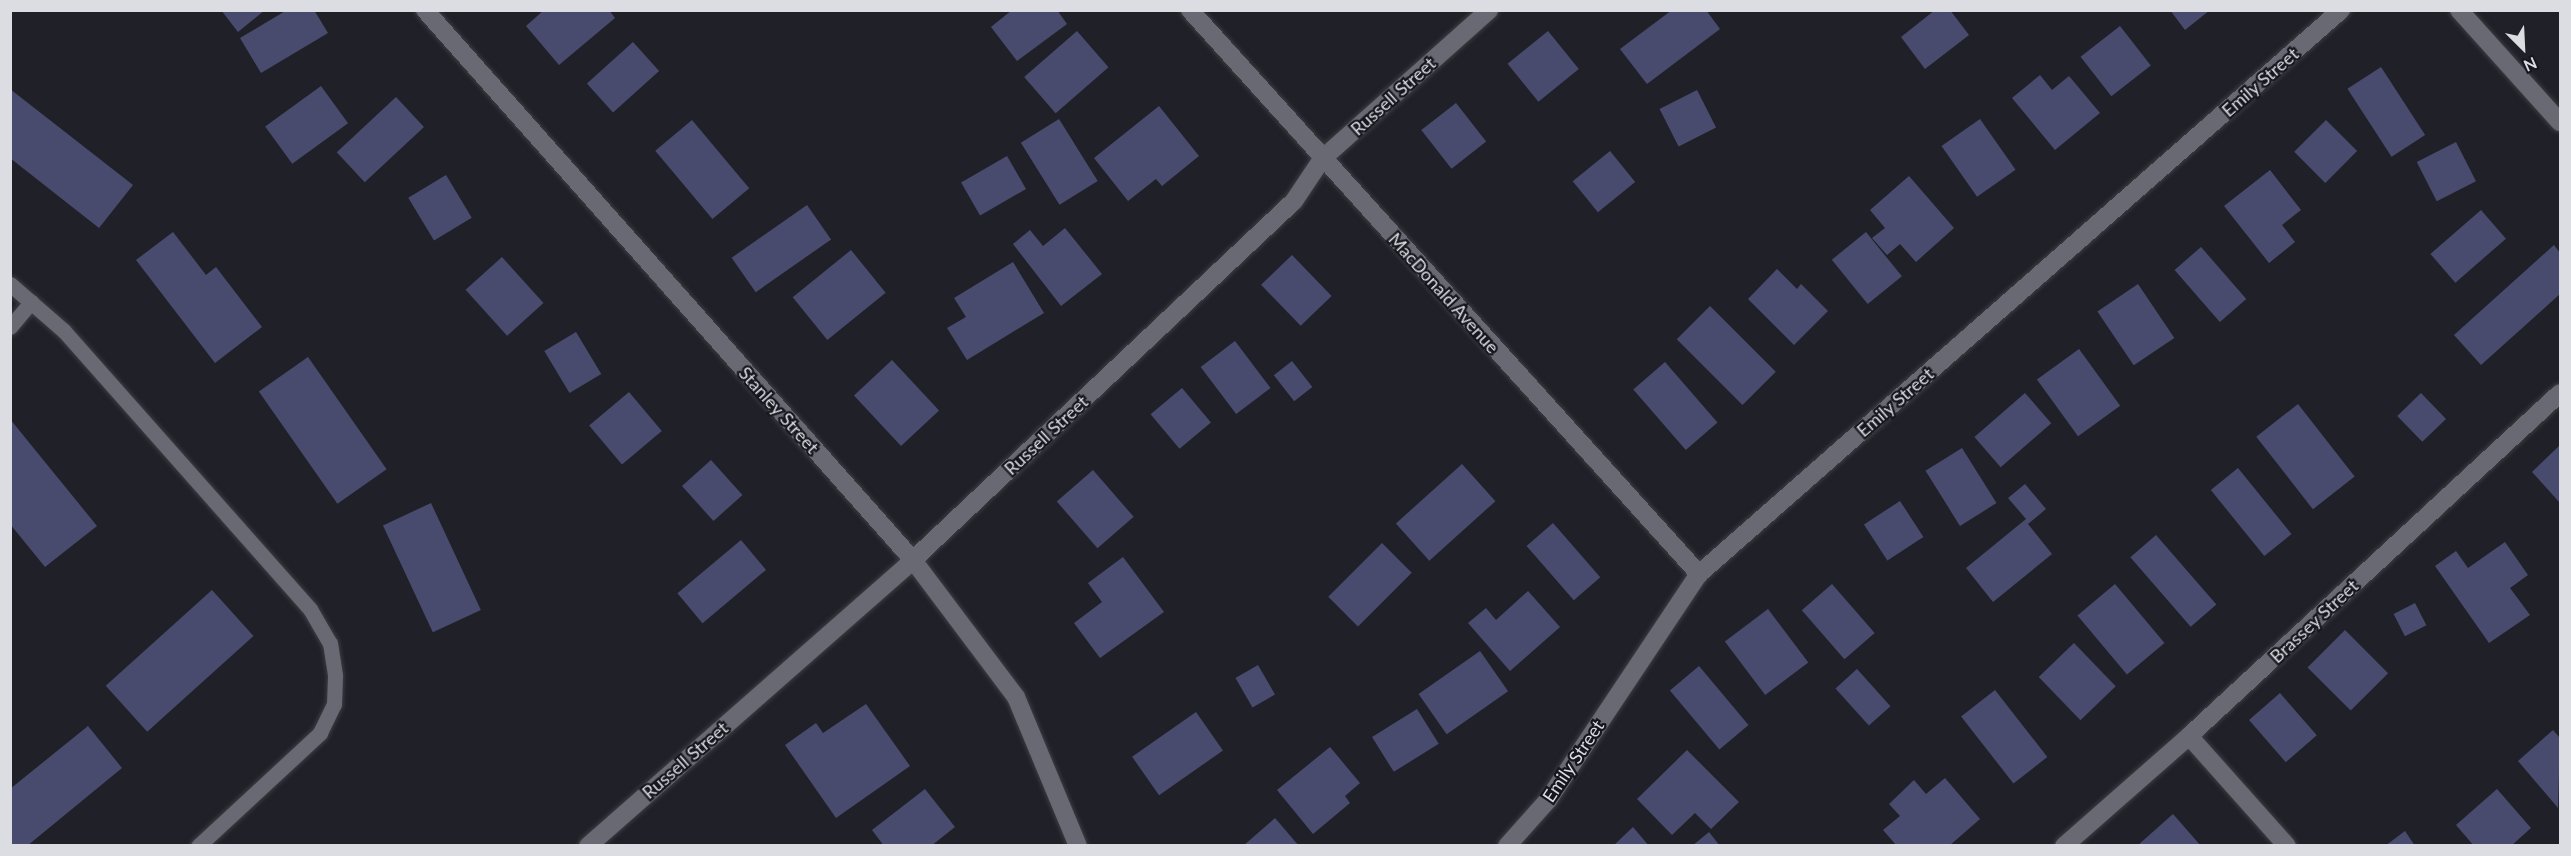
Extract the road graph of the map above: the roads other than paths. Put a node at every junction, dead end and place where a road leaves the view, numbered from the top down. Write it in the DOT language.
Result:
graph roads {
  1 [pos="425,10"];
  2 [pos="1190,10"];
  3 [pos="1489,10"];
  4 [pos="2341,10"];
  5 [pos="2460,11"];
  6 [pos="2560,122"];
  7 [pos="1322,159"];
  8 [pos="10,284"];
  9 [pos="31,302"];
  10 [pos="10,327"];
  11 [pos="2560,393"];
  12 [pos="913,560"];
  13 [pos="1699,574"];
  14 [pos="2189,736"];
  15 [pos="198,846"];
  16 [pos="588,846"];
  17 [pos="1078,846"];
  18 [pos="1507,846"];
  19 [pos="2064,846"];
  20 [pos="2287,846"];
  1 -- 12 [label="street, Stanley Street"];
  2 -- 7 [label="street, MacDonald Avenue"];
  3 -- 7 [label="street, Russell Street"];
  4 -- 13 [label="street, Emily Street"];
  5 -- 6 [label="street"];
  7 -- 12 [label="street, Russell Street"];
  7 -- 13 [label="street, MacDonald Avenue"];
  8 -- 9 [label="lane"];
  9 -- 10 [label="lane"];
  9 -- 15 [label="lane"];
  11 -- 14 [label="street, Brassey Street"];
  12 -- 16 [label="street, Russell Street"];
  12 -- 17 [label="street, Stanley Street"];
  13 -- 18 [label="street, Emily Street"];
  14 -- 19 [label="street, Brassey Street"];
  14 -- 20 [label="street"];
}
